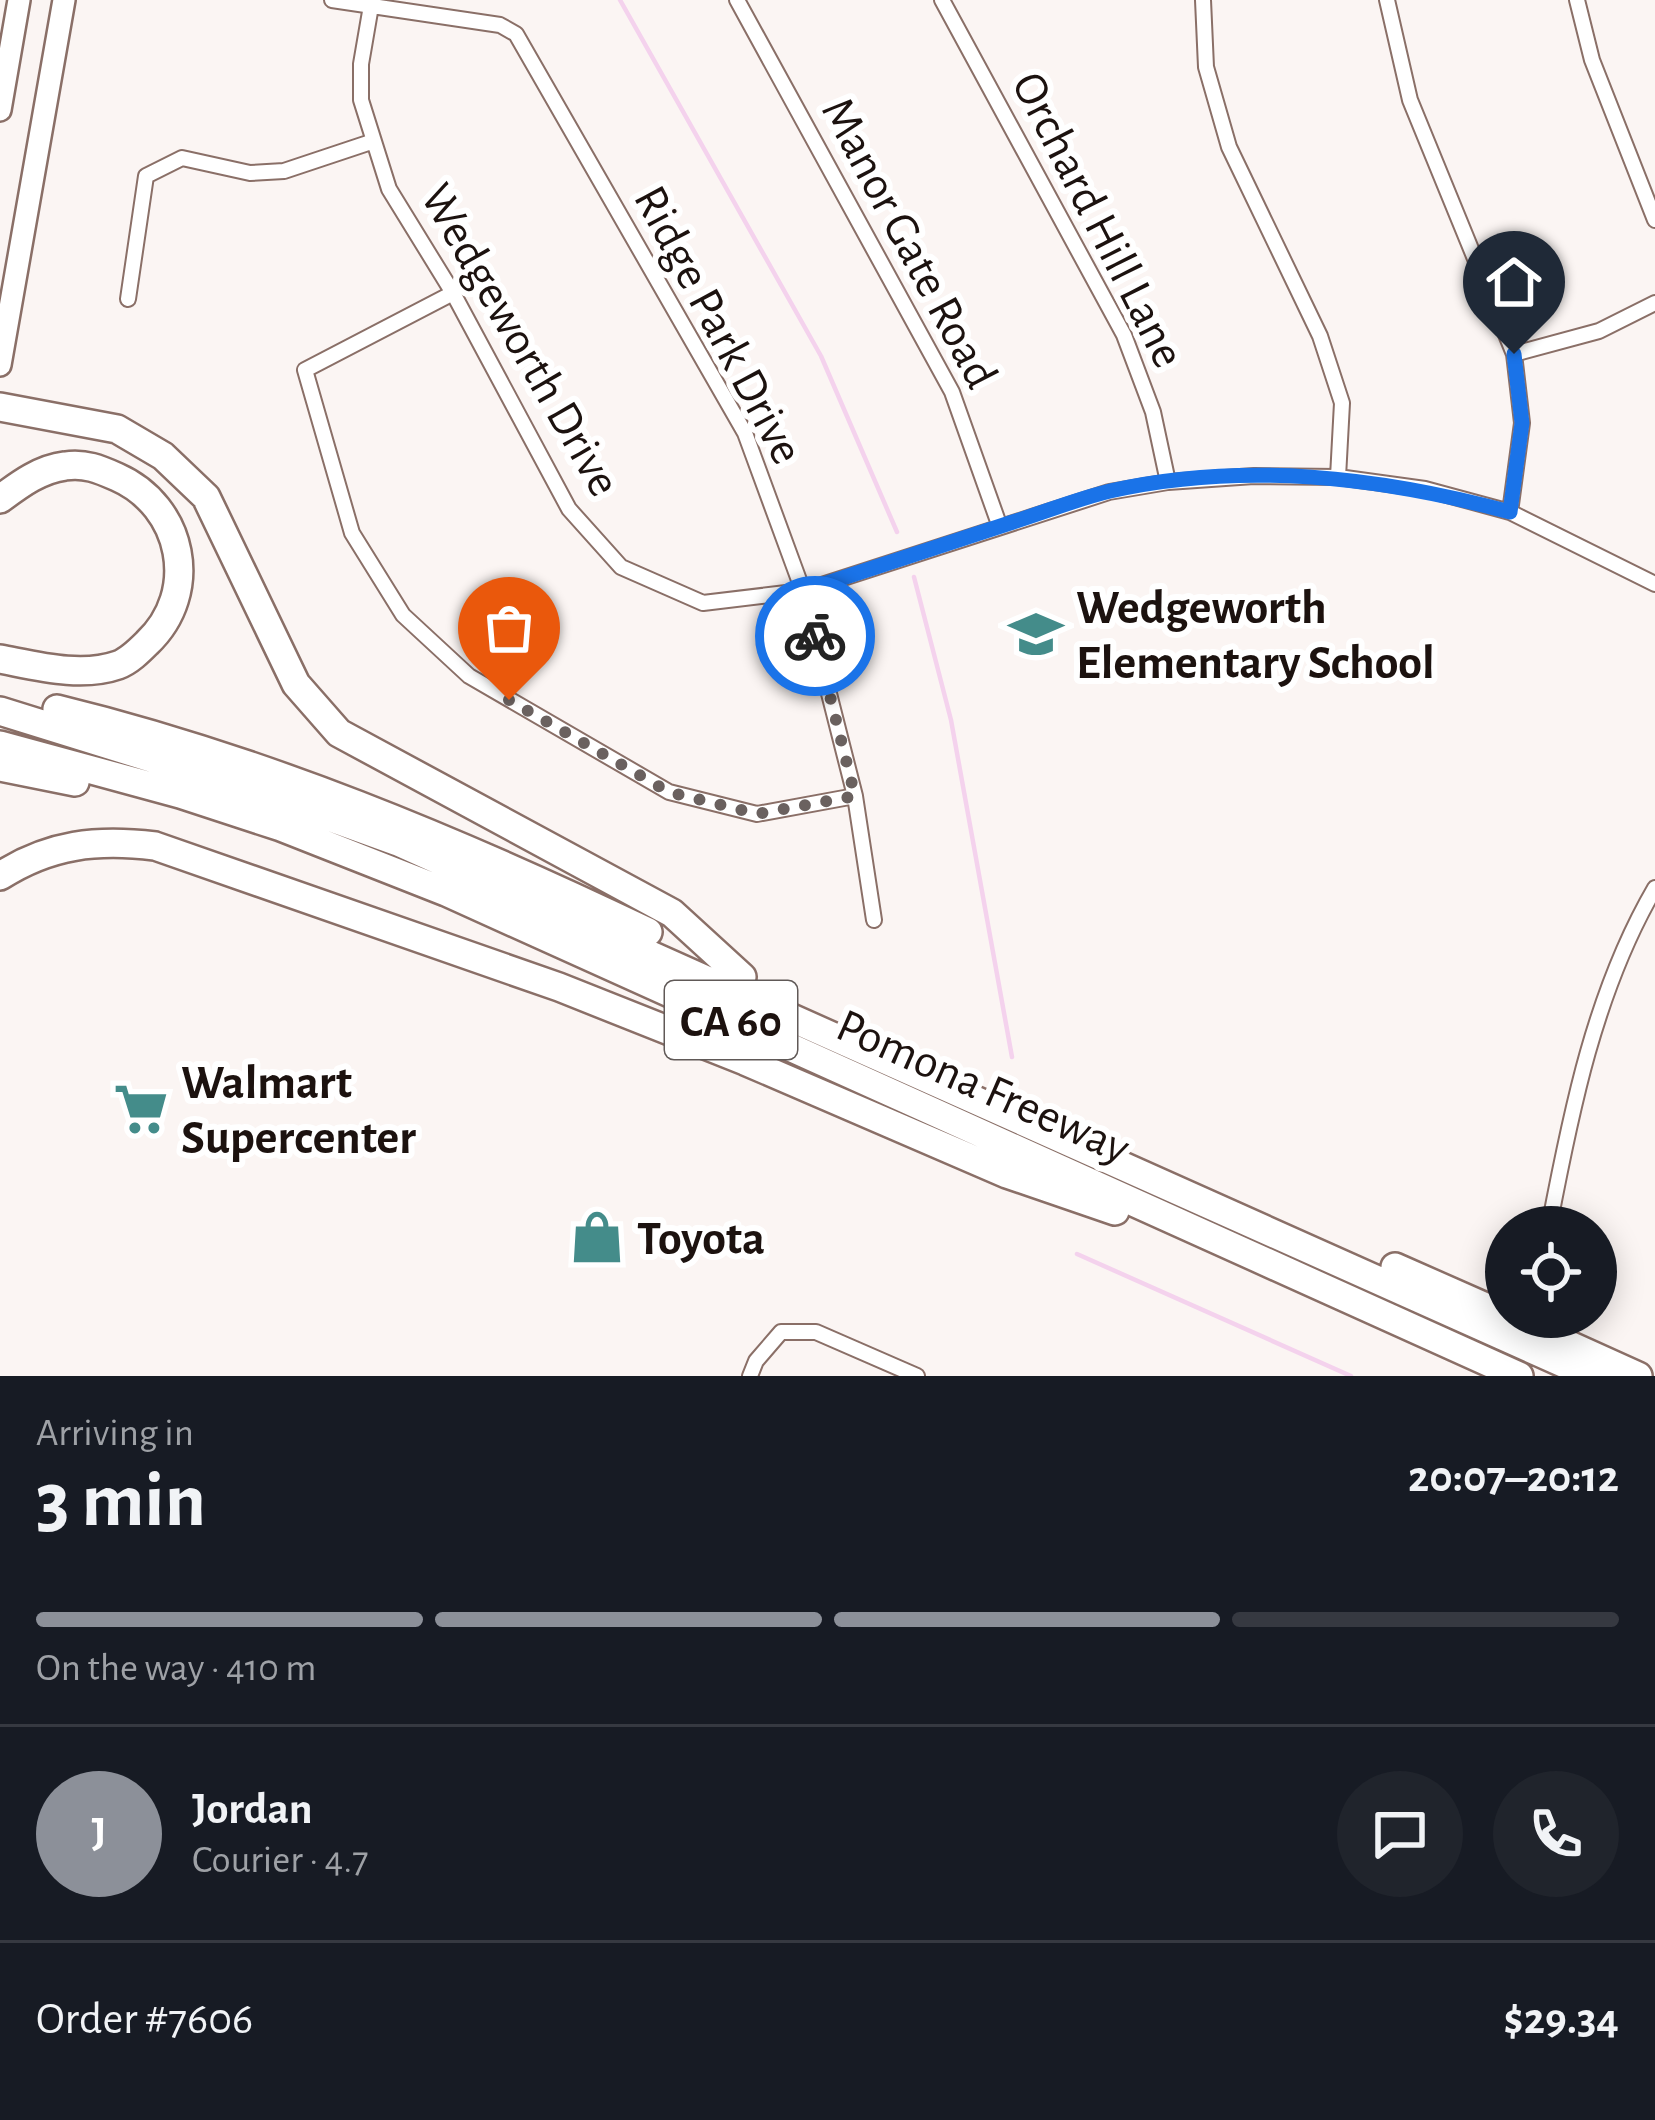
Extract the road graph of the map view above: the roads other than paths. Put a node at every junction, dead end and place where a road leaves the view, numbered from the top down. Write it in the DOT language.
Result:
graph roads {
  1 [pos="19,0"];
  2 [pos="64,0"];
  3 [pos="332,0"];
  4 [pos="737,0"];
  5 [pos="942,0"];
  6 [pos="1203,0"];
  7 [pos="1387,0"];
  8 [pos="1577,0"];
  9 [pos="372,4"];
  10 [pos="0,110"];
  11 [pos="371,142"];
  12 [pos="1655,220"];
  13 [pos="453,293"];
  14 [pos="128,299"];
  15 [pos="1655,303"];
  16 [pos="1514,354"];
  17 [pos="0,364"];
  18 [pos="0,407"];
  19 [pos="1337,477"];
  20 [pos="1168,482"];
  21 [pos="0,499"];
  22 [pos="1510,512"];
  23 [pos="1000,526"];
  24 [pos="1655,584"];
  25 [pos="803,591"];
  26 [pos="0,659"];
  27 [pos="0,695"];
  28 [pos="0,711"];
  29 [pos="0,720"];
  30 [pos="0,745"];
  31 [pos="0,767"];
  32 [pos="180,794"];
  33 [pos="855,796"];
  34 [pos="0,876"];
  35 [pos="1655,888"];
  36 [pos="874,920"];
  37 [pos="742,977"];
  38 [pos="1553,1206"];
  39 [pos="1273,1265"];
  40 [pos="1485,1307"];
  41 [pos="1554,1338"];
  42 [pos="750,1376"];
  43 [pos="916,1376"];
  44 [pos="1519,1376"];
  45 [pos="1568,1376"];
  46 [pos="1592,1376"];
  47 [pos="1638,1376"];
  1 -- 10 [label="main road"];
  2 -- 17 [label="main road"];
  3 -- 9 [label="street, Ridge Park Drive"];
  4 -- 23 [label="street, Manor Gate Road"];
  5 -- 20 [label="street, Orchard Hill Lane"];
  6 -- 19 [label="street"];
  7 -- 16 [label="street"];
  8 -- 12 [label="street"];
  9 -- 11 [label="street, Wedgeworth Drive"];
  9 -- 25 [label="street, Ridge Park Drive"];
  11 -- 13 [label="street, Wedgeworth Drive"];
  11 -- 14 [label="street"];
  13 -- 25 [label="street, Wedgeworth Drive"];
  13 -- 33 [label="street"];
  15 -- 16 [label="street"];
  16 -- 22 [label="street"];
  18 -- 37 [label="highway"];
  19 -- 20 [label="street, Wedgeworth Drive"];
  19 -- 22 [label="street, Wedgeworth Drive"];
  20 -- 23 [label="street, Wedgeworth Drive"];
  21 -- 26 [label="highway"];
  22 -- 24 [label="street, Wedgeworth Drive"];
  23 -- 25 [label="street, Wedgeworth Drive"];
  25 -- 33 [label="street, Ridge Park Drive"];
  27 -- 37 [label="highway, Pomona Freeway / CA 60"];
  28 -- 46 [label="highway"];
  29 -- 45 [label="highway"];
  30 -- 32 [label="highway, Pomona Freeway / CA 60"];
  31 -- 32 [label="highway"];
  32 -- 39 [label="highway, Pomona Freeway / CA 60"];
  33 -- 36 [label="street, Ridge Park Drive"];
  34 -- 39 [label="highway"];
  35 -- 38 [label="street"];
  37 -- 40 [label="highway, Pomona Freeway / CA 60"];
  39 -- 44 [label="highway, Pomona Freeway / CA 60"];
  41 -- 47 [label="highway, Pomona Freeway / CA 60"];
  42 -- 43 [label="street"];
}
